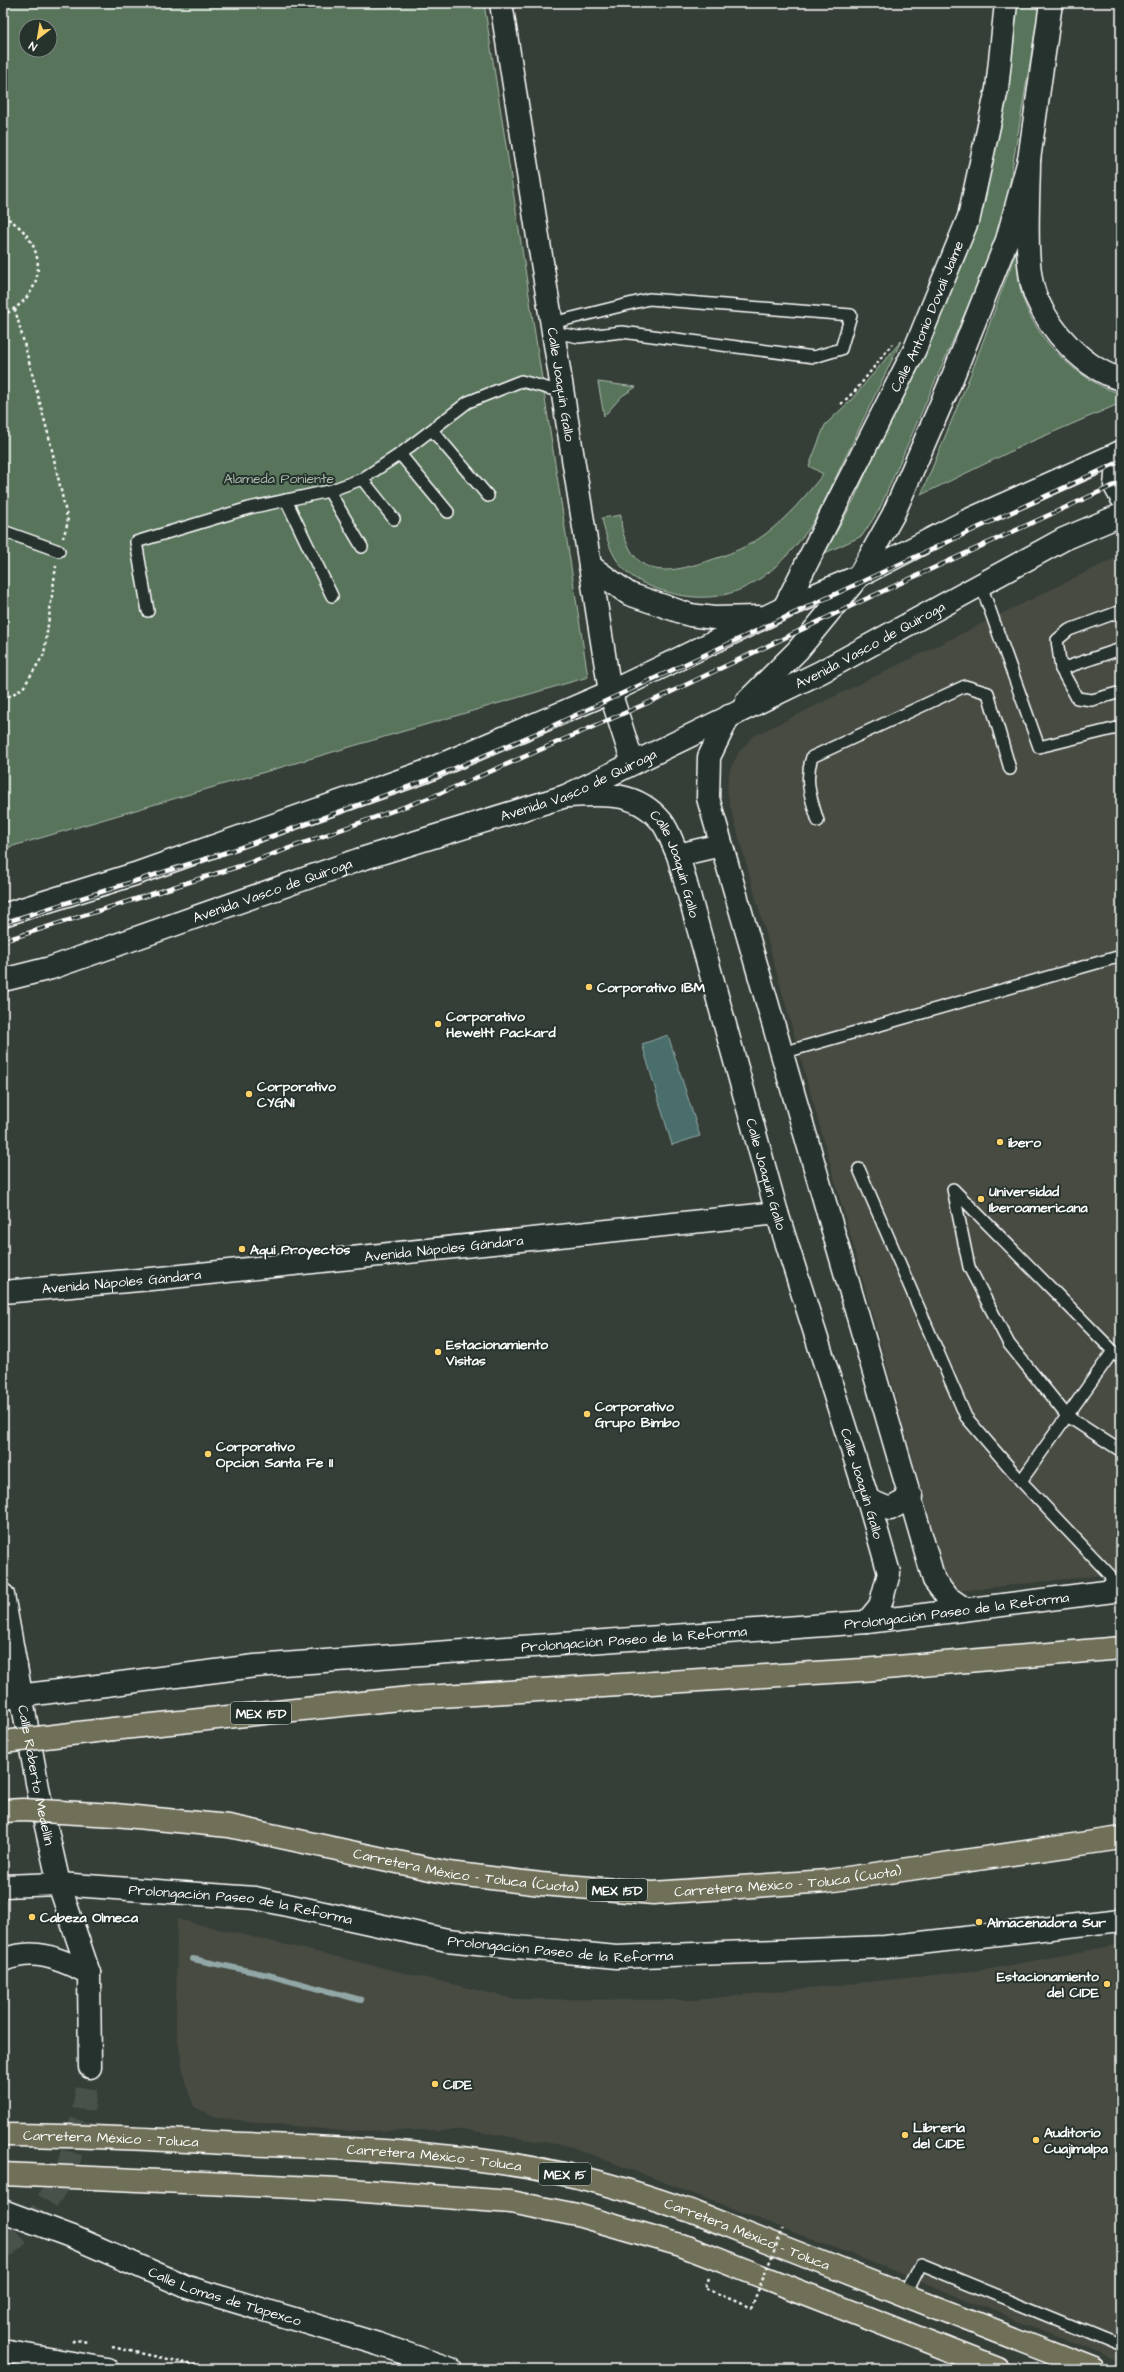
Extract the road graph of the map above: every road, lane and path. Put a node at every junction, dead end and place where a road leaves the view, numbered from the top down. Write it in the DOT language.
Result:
graph roads {
  1 [pos="501,3"];
  2 [pos="1006,3"];
  3 [pos="1051,3"];
  4 [pos="1029,160"];
  5 [pos="3,216"];
  6 [pos="15,310"];
  7 [pos="3,315"];
  8 [pos="552,328"];
  9 [pos="1121,379"];
  10 [pos="562,392"];
  11 [pos="432,430"];
  12 [pos="1120,452"];
  13 [pos="400,454"];
  14 [pos="362,479"];
  15 [pos="329,491"];
  16 [pos="488,496"];
  17 [pos="1121,496"];
  18 [pos="286,500"];
  19 [pos="448,512"];
  20 [pos="1121,515"];
  21 [pos="394,519"];
  22 [pos="3,531"];
  23 [pos="362,547"];
  24 [pos="60,551"];
  25 [pos="590,566"];
  26 [pos="859,576"];
  27 [pos="981,585"];
  28 [pos="332,596"];
  29 [pos="148,611"];
  30 [pos="1121,611"];
  31 [pos="775,612"];
  32 [pos="1121,649"];
  33 [pos="1061,669"];
  34 [pos="610,692"];
  35 [pos="1121,692"];
  36 [pos="3,700"];
  37 [pos="729,716"];
  38 [pos="1121,727"];
  39 [pos="633,763"];
  40 [pos="1010,769"];
  41 [pos="566,796"];
  42 [pos="818,821"];
  43 [pos="721,845"];
  44 [pos="678,855"];
  45 [pos="3,915"];
  46 [pos="1121,956"];
  47 [pos="51,968"];
  48 [pos="3,980"];
  49 [pos="3,994"];
  50 [pos="782,1054"];
  51 [pos="859,1169"];
  52 [pos="777,1213"];
  53 [pos="7,1296"];
  54 [pos="1117,1355"];
  55 [pos="1067,1416"];
  56 [pos="1121,1451"];
  57 [pos="1021,1481"];
  58 [pos="912,1497"];
  59 [pos="868,1500"];
  60 [pos="1117,1590"];
  61 [pos="3,1595"];
  62 [pos="965,1609"];
  63 [pos="867,1622"];
  64 [pos="1121,1648"];
  65 [pos="11,1697"];
  66 [pos="3,1742"];
  67 [pos="3,1811"];
  68 [pos="1121,1838"];
  69 [pos="59,1884"];
  70 [pos="3,1886"];
  71 [pos="1121,1920"];
  72 [pos="3,1960"];
  73 [pos="89,1973"];
  74 [pos="90,2067"];
  75 [pos="3,2135"];
  76 [pos="3,2174"];
  77 [pos="3,2211"];
  78 [pos="783,2229"];
  79 [pos="704,2288"];
  80 [pos="905,2296"];
  81 [pos="1121,2346"];
  82 [pos="3,2351"];
  83 [pos="107,2369"];
  84 [pos="451,2369"];
  85 [pos="998,2369"];
  86 [pos="1093,2369"];
  1 -- 8 [label="street, Calle Joaquín Gallo"];
  2 -- 31 [label="street, Calle Antonio Dovalí Jaime"];
  3 -- 4 [label="street"];
  4 -- 9 [label="street"];
  4 -- 26 [label="street"];
  5 -- 6 [label="path"];
  6 -- 7 [label="path"];
  6 -- 24 [label="path"];
  8 -- 8 [label="lane"];
  8 -- 10 [label="street, Calle Joaquín Gallo"];
  10 -- 11 [label="lane"];
  10 -- 25 [label="street, Calle Joaquín Gallo"];
  11 -- 13 [label="lane"];
  11 -- 16 [label="lane"];
  12 -- 17 [label="street"];
  12 -- 26 [label="street"];
  13 -- 14 [label="lane"];
  13 -- 19 [label="lane"];
  14 -- 15 [label="lane"];
  14 -- 21 [label="lane"];
  15 -- 18 [label="lane"];
  15 -- 23 [label="lane"];
  18 -- 28 [label="lane"];
  18 -- 29 [label="lane"];
  20 -- 27 [label="street, Avenida Vasco de Quiroga"];
  22 -- 24 [label="lane"];
  24 -- 36 [label="path"];
  25 -- 31 [label="street"];
  25 -- 34 [label="street, Calle Joaquín Gallo"];
  26 -- 31 [label="street"];
  26 -- 37 [label="street"];
  27 -- 37 [label="street, Avenida Vasco de Quiroga"];
  27 -- 38 [label="lane"];
  30 -- 33 [label="lane"];
  31 -- 34 [label="street"];
  32 -- 33 [label="lane"];
  33 -- 35 [label="lane"];
  34 -- 39 [label="street, Calle Joaquín Gallo"];
  34 -- 45 [label="street"];
  37 -- 39 [label="street, Avenida Vasco de Quiroga"];
  37 -- 43 [label="street"];
  39 -- 41 [label="street, Avenida Vasco de Quiroga"];
  40 -- 42 [label="lane"];
  41 -- 44 [label="street, Calle Joaquín Gallo"];
  41 -- 47 [label="street, Avenida Vasco de Quiroga"];
  43 -- 44 [label="street"];
  43 -- 50 [label="street"];
  44 -- 52 [label="street, Calle Joaquín Gallo"];
  46 -- 50 [label="lane"];
  47 -- 48 [label="street, Avenida Vasco de Quiroga"];
  47 -- 49 [label="street"];
  50 -- 58 [label="street"];
  51 -- 57 [label="lane"];
  52 -- 53 [label="street, Avenida Nápoles Gándara"];
  52 -- 59 [label="street, Calle Joaquín Gallo"];
  54 -- 55 [label="lane"];
  54 -- 55 [label="lane"];
  55 -- 56 [label="lane"];
  55 -- 57 [label="lane"];
  57 -- 60 [label="lane"];
  58 -- 59 [label="street"];
  58 -- 62 [label="street"];
  59 -- 63 [label="street, Calle Joaquín Gallo"];
  60 -- 62 [label="street, Prolongación Paseo de la Reforma"];
  61 -- 65 [label="street, Calle Roberto Medellín"];
  62 -- 63 [label="street, Prolongación Paseo de la Reforma"];
  63 -- 65 [label="street, Prolongación Paseo de la Reforma"];
  64 -- 66 [label="main road, MEX 15D, bridge"];
  65 -- 69 [label="street, Calle Roberto Medellín"];
  67 -- 68 [label="main road, Carretera México - Toluca (Cuota) / MEX 15D, bridge"];
  69 -- 70 [label="street, Prolongación Paseo de la Reforma"];
  69 -- 71 [label="street, Prolongación Paseo de la Reforma"];
  69 -- 73 [label="street, Calle Roberto Medellín"];
  72 -- 73 [label="street"];
  73 -- 74 [label="street, Calle Roberto Medellín"];
  75 -- 80 [label="main road, Carretera México - Toluca / MEX 15"];
  76 -- 85 [label="main road"];
  77 -- 84 [label="street, Calle Lomas de Tlapexco"];
  78 -- 79 [label="path, bridge"];
  80 -- 81 [label="lane"];
  80 -- 86 [label="main road, Carretera México - Toluca / MEX 15"];
  82 -- 83 [label="street"];
}
